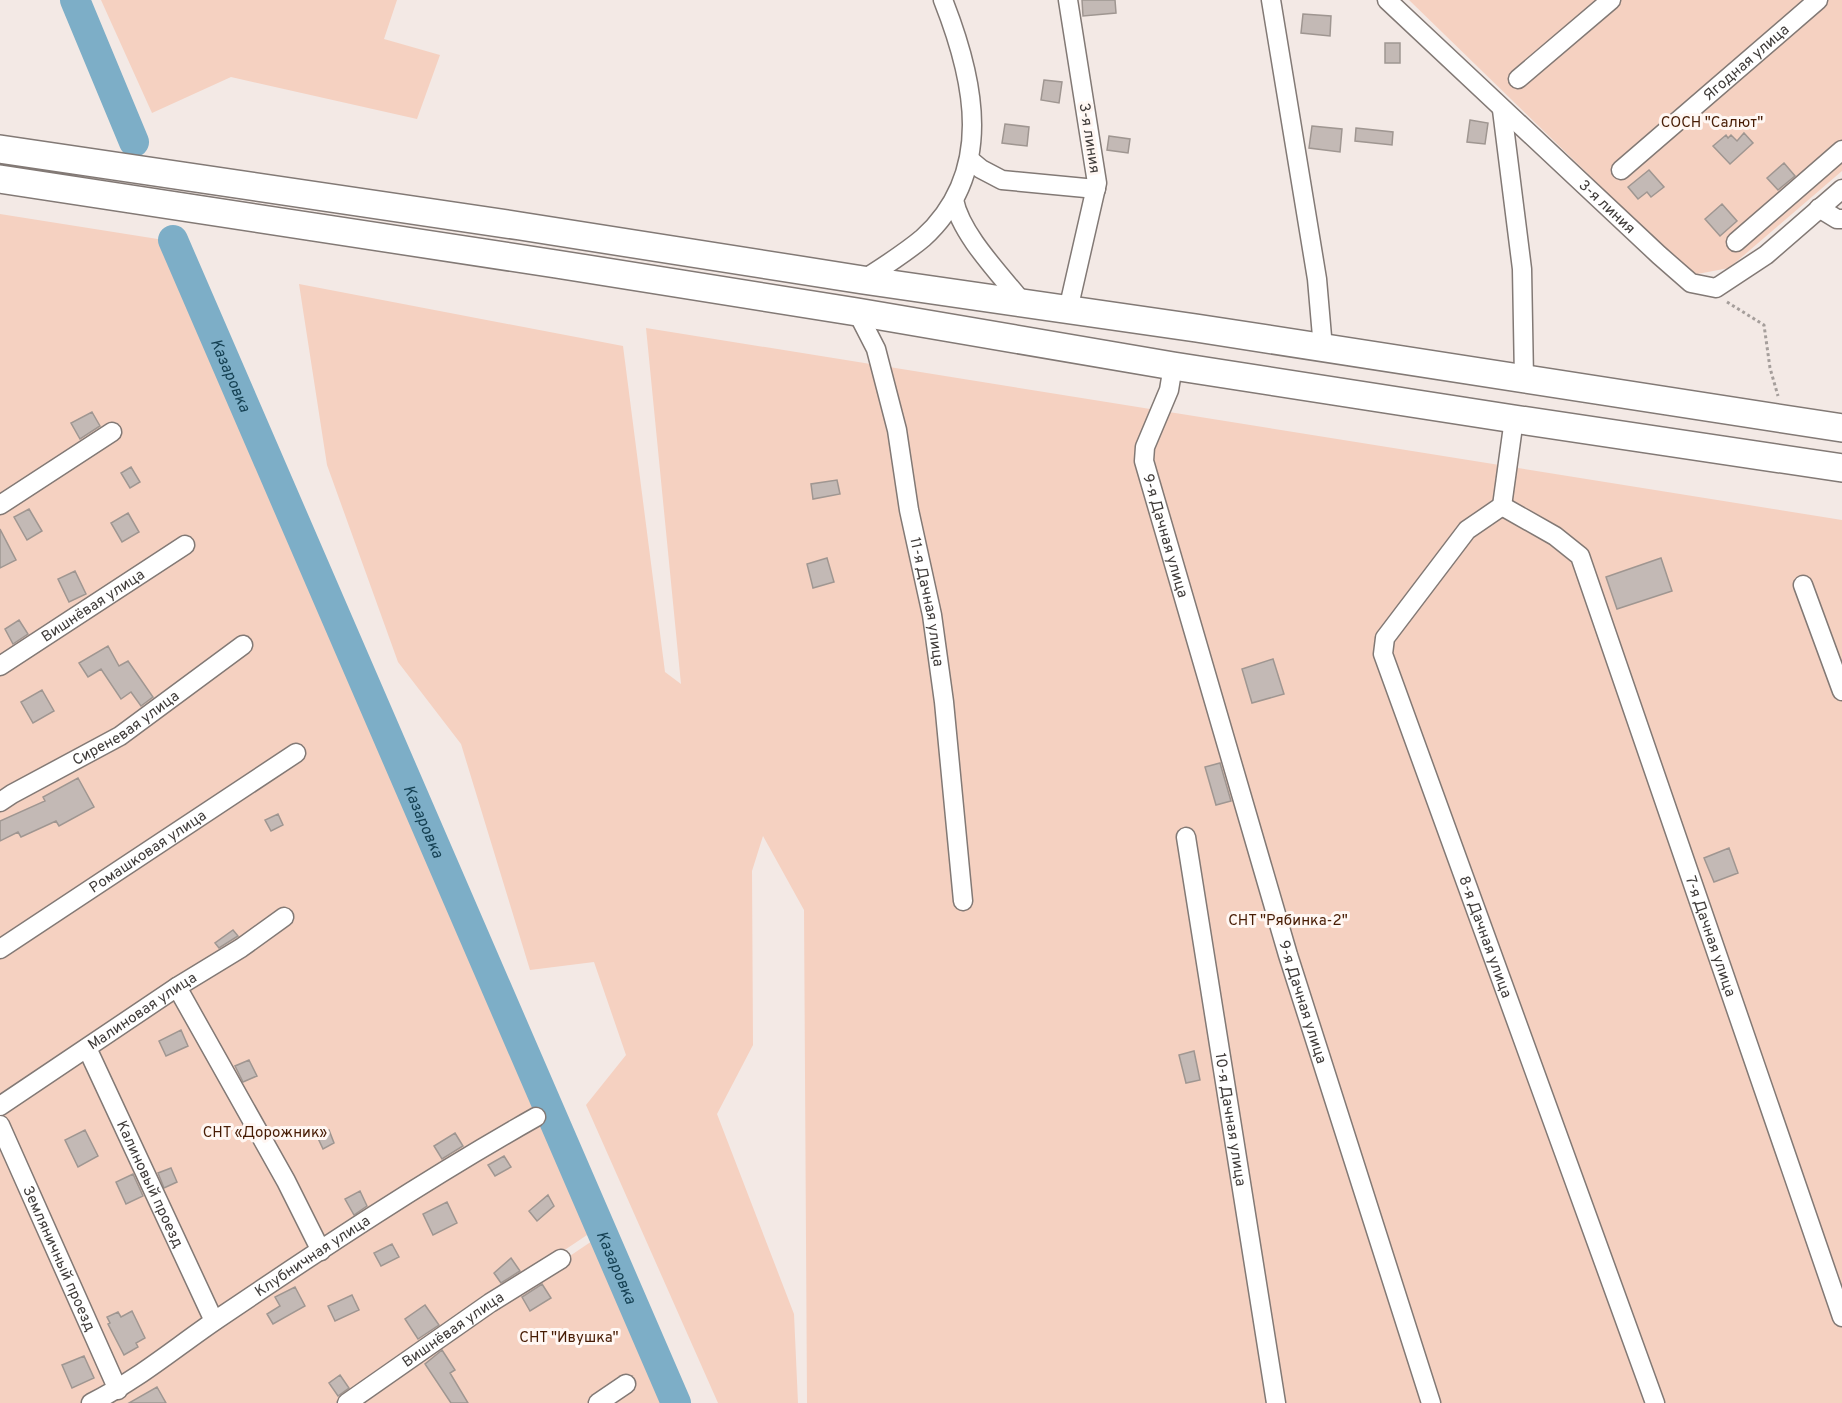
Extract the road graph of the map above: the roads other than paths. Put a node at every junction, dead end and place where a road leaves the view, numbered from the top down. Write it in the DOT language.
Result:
graph roads {
  1 [pos="943,0"];
  2 [pos="1068,0"];
  3 [pos="1271,0"];
  4 [pos="1387,0"];
  5 [pos="1611,0"];
  6 [pos="1818,0"];
  7 [pos="1518,79"];
  8 [pos="1502,110"];
  9 [pos="0,149"];
  10 [pos="1842,150"];
  11 [pos="969,159"];
  12 [pos="1621,170"];
  13 [pos="0,179"];
  14 [pos="1096,189"];
  15 [pos="1842,189"];
  16 [pos="954,201"];
  17 [pos="1819,208"];
  18 [pos="1842,219"];
  19 [pos="1736,242"];
  20 [pos="863,280"];
  21 [pos="1023,303"];
  22 [pos="1068,310"];
  23 [pos="857,312"];
  24 [pos="1323,348"];
  25 [pos="1173,366"];
  26 [pos="1486,373"];
  27 [pos="1524,379"];
  28 [pos="1479,414"];
  29 [pos="1514,419"];
  30 [pos="1842,428"];
  31 [pos="112,432"];
  32 [pos="1842,468"];
  33 [pos="0,505"];
  34 [pos="1502,506"];
  35 [pos="185,545"];
  36 [pos="1803,585"];
  37 [pos="243,645"];
  38 [pos="0,666"];
  39 [pos="1842,692"];
  40 [pos="296,753"];
  41 [pos="0,802"];
  42 [pos="1186,837"];
  43 [pos="963,901"];
  44 [pos="284,917"];
  45 [pos="0,949"];
  46 [pos="177,987"];
  47 [pos="87,1048"];
  48 [pos="0,1106"];
  49 [pos="536,1116"];
  50 [pos="0,1125"];
  51 [pos="321,1251"];
  52 [pos="561,1259"];
  53 [pos="1842,1317"];
  54 [pos="214,1321"];
  55 [pos="626,1384"];
  56 [pos="117,1390"];
  57 [pos="91,1403"];
  58 [pos="348,1403"];
  59 [pos="598,1403"];
  60 [pos="1276,1403"];
  61 [pos="1431,1403"];
  62 [pos="1655,1403"];
  1 -- 11 [label="street"];
  2 -- 14 [label="street, 3-я линия"];
  3 -- 24 [label="street"];
  4 -- 8 [label="street, 3-я линия"];
  5 -- 7 [label="street"];
  6 -- 12 [label="street, Ягодная улица"];
  8 -- 17 [label="street, 3-я линия"];
  8 -- 27 [label="street"];
  9 -- 20 [label="highway"];
  10 -- 19 [label="street"];
  11 -- 14 [label="street"];
  11 -- 16 [label="street"];
  13 -- 23 [label="highway"];
  14 -- 22 [label="street, 3-я линия"];
  15 -- 17 [label="street"];
  16 -- 20 [label="street"];
  16 -- 21 [label="street"];
  17 -- 18 [label="street"];
  20 -- 21 [label="highway"];
  21 -- 22 [label="highway"];
  22 -- 24 [label="highway"];
  23 -- 25 [label="highway"];
  23 -- 43 [label="street, 11-я Дачная улица"];
  24 -- 26 [label="highway"];
  25 -- 28 [label="highway"];
  25 -- 61 [label="street, 9-я Дачная улица"];
  26 -- 27 [label="highway"];
  26 -- 28 [label="highway"];
  27 -- 30 [label="highway"];
  28 -- 29 [label="highway"];
  29 -- 32 [label="highway"];
  29 -- 34 [label="street"];
  31 -- 33 [label="street"];
  34 -- 53 [label="street, 7-я Дачная улица"];
  34 -- 62 [label="street, 8-я Дачная улица"];
  35 -- 38 [label="street, Вишнёвая улица"];
  36 -- 39 [label="street"];
  37 -- 41 [label="street, Сиреневая улица"];
  40 -- 45 [label="street, Ромашковая улица"];
  42 -- 60 [label="street, 10-я Дачная улица"];
  44 -- 46 [label="street, Малиновая улица"];
  46 -- 47 [label="street, Малиновая улица"];
  46 -- 51 [label="street"];
  47 -- 48 [label="street, Малиновая улица"];
  47 -- 54 [label="street, Калиновый проезд"];
  49 -- 51 [label="street, Клубничная улица"];
  50 -- 56 [label="street, Земляничный проезд"];
  51 -- 54 [label="street, Клубничная улица"];
  52 -- 58 [label="street, Вишнёвая улица"];
  54 -- 56 [label="street, Клубничная улица"];
  55 -- 59 [label="street"];
  56 -- 57 [label="street, Клубничная улица"];
}
